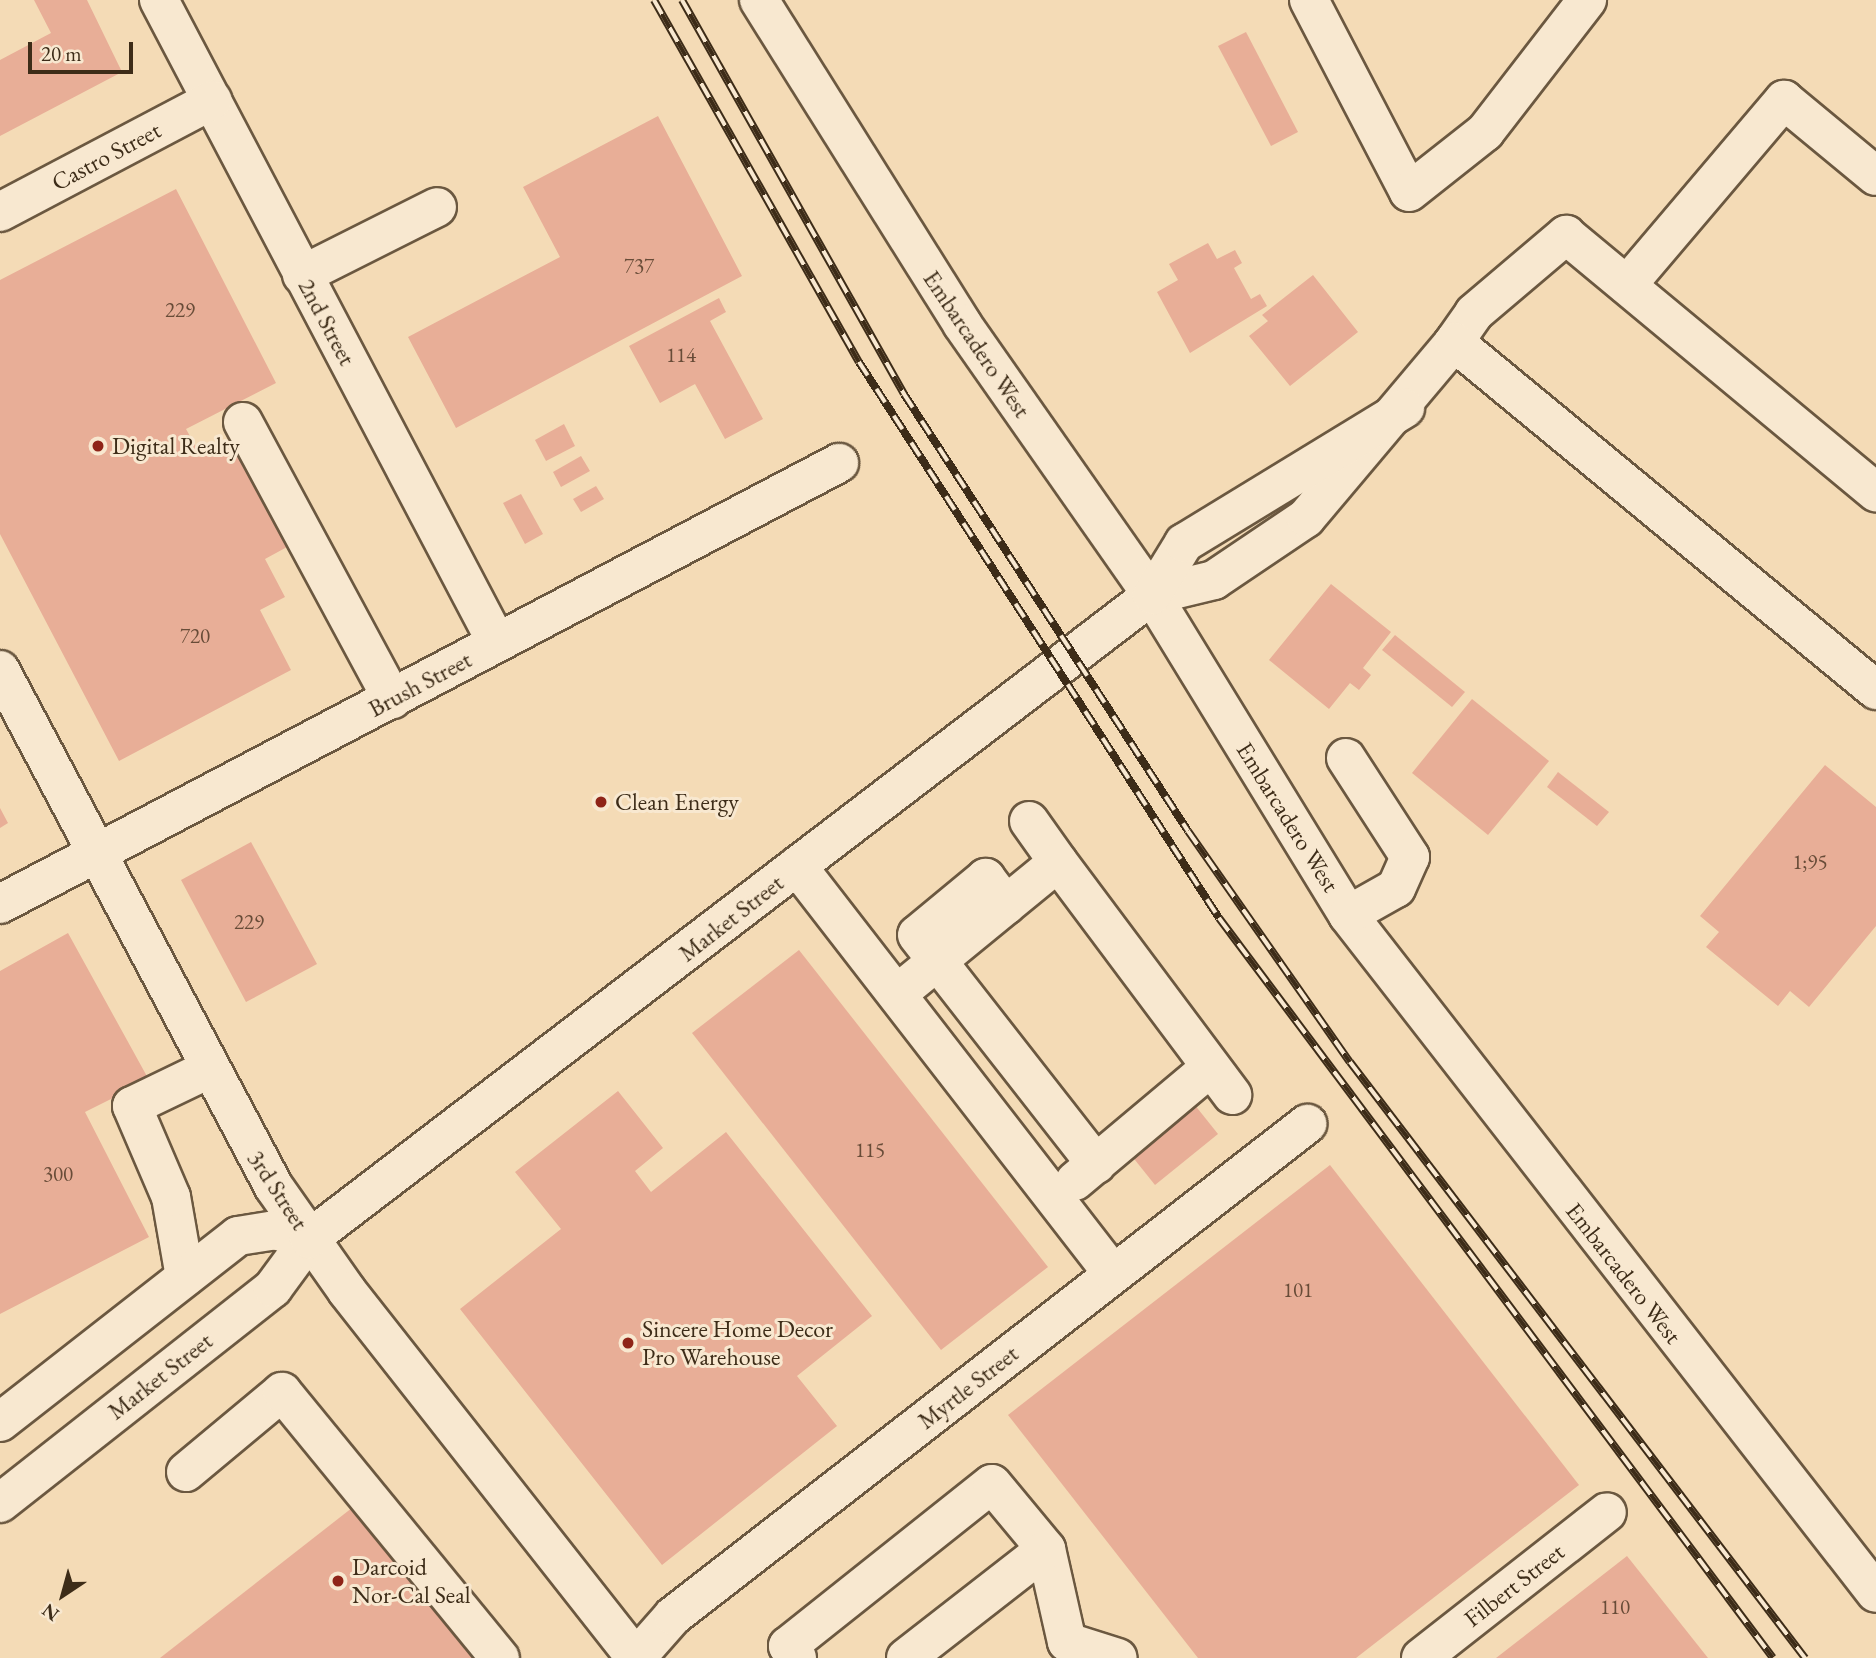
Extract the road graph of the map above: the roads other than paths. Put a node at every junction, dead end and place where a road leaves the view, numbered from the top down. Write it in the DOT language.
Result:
graph roads {
  1 [pos="159,0"];
  2 [pos="759,0"];
  3 [pos="1309,0"];
  4 [pos="1587,0"];
  5 [pos="212,100"];
  6 [pos="1876,176"];
  7 [pos="437,207"];
  8 [pos="0,212"];
  9 [pos="302,275"];
  10 [pos="1626,285"];
  11 [pos="1454,342"];
  12 [pos="243,422"];
  13 [pos="839,463"];
  14 [pos="1876,492"];
  15 [pos="1152,594"];
  16 [pos="497,643"];
  17 [pos="0,670"];
  18 [pos="1876,690"];
  19 [pos="392,699"];
  20 [pos="1346,758"];
  21 [pos="1029,821"];
  22 [pos="96,853"];
  23 [pos="1058,862"];
  24 [pos="797,866"];
  25 [pos="0,904"];
  26 [pos="1348,915"];
  27 [pos="938,963"];
  28 [pos="897,994"];
  29 [pos="209,1069"];
  30 [pos="1307,1124"];
  31 [pos="1096,1164"];
  32 [pos="1053,1196"];
  33 [pos="309,1239"];
  34 [pos="1113,1274"];
  35 [pos="185,1277"];
  36 [pos="0,1422"];
  37 [pos="186,1472"];
  38 [pos="0,1503"];
  39 [pos="1607,1512"];
  40 [pos="1046,1549"];
  41 [pos="1876,1593"];
  42 [pos="792,1652"];
  43 [pos="500,1658"];
  44 [pos="636,1658"];
  45 [pos="906,1658"];
  46 [pos="1118,1658"];
  47 [pos="1421,1658"];
  1 -- 5 [label="street, 2nd Street"];
  2 -- 15 [label="street, Embarcadero West"];
  3 -- 4 [label="street"];
  5 -- 8 [label="street, Castro Street"];
  5 -- 9 [label="street, 2nd Street"];
  6 -- 10 [label="street"];
  7 -- 9 [label="street"];
  9 -- 16 [label="street, 2nd Street"];
  10 -- 11 [label="street"];
  10 -- 14 [label="street"];
  11 -- 15 [label="street"];
  11 -- 18 [label="street"];
  12 -- 19 [label="street"];
  13 -- 16 [label="street, Brush Street"];
  15 -- 24 [label="street, Market Street"];
  15 -- 26 [label="street, Embarcadero West"];
  16 -- 19 [label="street, Brush Street"];
  17 -- 22 [label="street, 3rd Street"];
  19 -- 22 [label="street, Brush Street"];
  20 -- 26 [label="street"];
  21 -- 23 [label="street"];
  22 -- 25 [label="street, Brush Street"];
  22 -- 29 [label="street, 3rd Street"];
  23 -- 27 [label="street"];
  23 -- 31 [label="street"];
  24 -- 28 [label="street"];
  24 -- 33 [label="street, Market Street"];
  26 -- 41 [label="street, Embarcadero West"];
  27 -- 28 [label="street"];
  27 -- 31 [label="street"];
  28 -- 32 [label="street"];
  29 -- 33 [label="street, 3rd Street"];
  29 -- 35 [label="street"];
  30 -- 34 [label="street, Myrtle Street"];
  31 -- 32 [label="street"];
  32 -- 34 [label="street"];
  33 -- 35 [label="street"];
  33 -- 38 [label="street, Market Street"];
  33 -- 44 [label="street, 3rd Street"];
  34 -- 44 [label="street, Myrtle Street"];
  35 -- 36 [label="street"];
  37 -- 43 [label="street"];
  39 -- 47 [label="street, Filbert Street"];
  40 -- 42 [label="street"];
  40 -- 45 [label="street"];
  40 -- 46 [label="street"];
}
